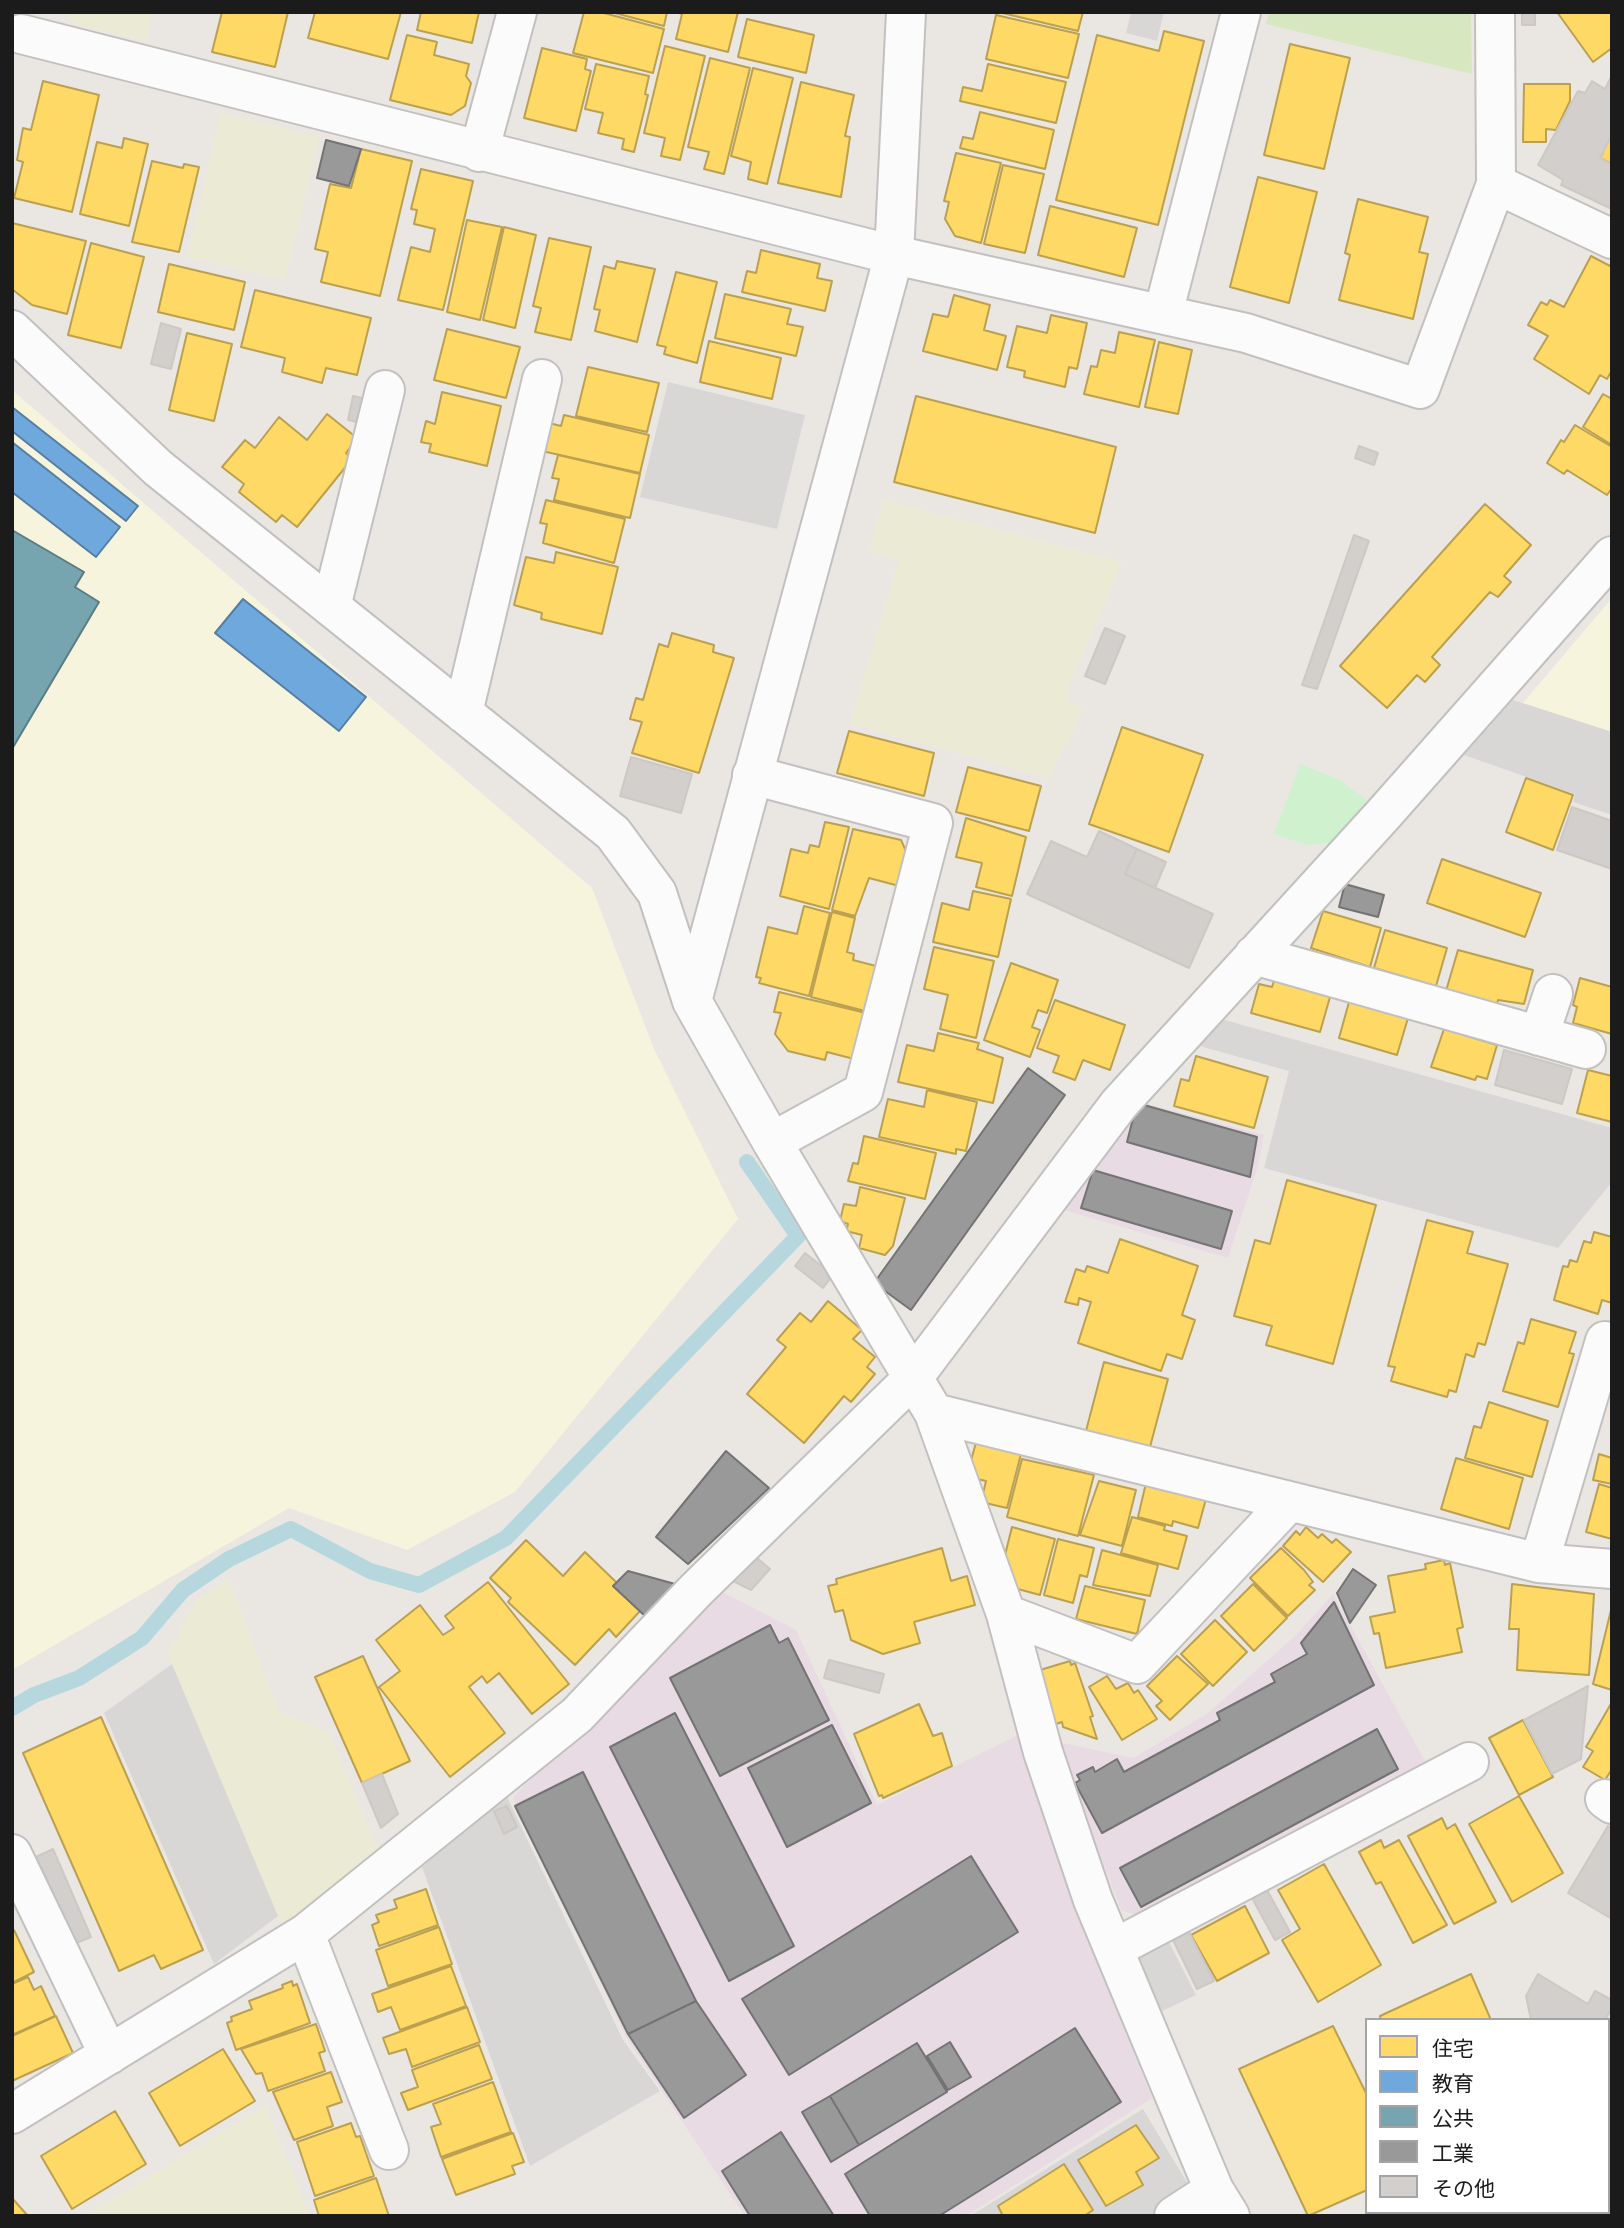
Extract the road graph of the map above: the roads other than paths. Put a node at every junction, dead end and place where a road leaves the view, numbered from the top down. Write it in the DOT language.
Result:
graph roads {
  1 [pos="517,12"];
  2 [pos="906,12"];
  3 [pos="1241,12"];
  4 [pos="1495,12"];
  5 [pos="19,36"];
  6 [pos="479,152"];
  7 [pos="1496,184"];
  8 [pos="1612,239"];
  9 [pos="894,255"];
  10 [pos="1163,314"];
  11 [pos="12,330"];
  12 [pos="542,379"];
  13 [pos="385,390"];
  14 [pos="1612,555"];
  15 [pos="331,607"];
  16 [pos="463,713"];
  17 [pos="752,775"];
  18 [pos="1254,955"];
  19 [pos="1553,994"];
  20 [pos="692,1001"];
  21 [pos="1539,1036"];
  22 [pos="1586,1049"];
  23 [pos="772,1142"];
  24 [pos="1612,1343"];
  25 [pos="912,1379"];
  26 [pos="934,1413"];
  27 [pos="1288,1503"];
  28 [pos="1539,1563"];
  29 [pos="1612,1569"];
  30 [pos="1006,1615"];
  31 [pos="1469,1762"];
  32 [pos="12,1854"];
  33 [pos="305,1934"];
  34 [pos="1115,1948"];
  35 [pos="109,2055"];
  36 [pos="12,2114"];
  37 [pos="389,2150"];
  38 [pos="1222,2203"];
  39 [pos="1174,2216"];
  1 -- 6 [label="street"];
  2 -- 9 [label="street"];
  3 -- 10 [label="street"];
  4 -- 7 [label="street"];
  5 -- 6 [label="street"];
  6 -- 9 [label="street"];
  7 -- 8 [label="street"];
  7 -- 10 [label="street"];
  9 -- 10 [label="street"];
  9 -- 17 [label="street"];
  11 -- 15 [label="street"];
  12 -- 16 [label="street"];
  13 -- 15 [label="street"];
  14 -- 18 [label="street"];
  15 -- 16 [label="street"];
  16 -- 20 [label="street"];
  17 -- 20 [label="street"];
  17 -- 23 [label="street"];
  18 -- 21 [label="street"];
  18 -- 25 [label="street"];
  19 -- 21 [label="street"];
  20 -- 23 [label="street"];
  21 -- 22 [label="street"];
  23 -- 25 [label="street"];
  24 -- 28 [label="street"];
  25 -- 26 [label="street"];
  25 -- 33 [label="street"];
  26 -- 27 [label="street"];
  26 -- 30 [label="street"];
  27 -- 28 [label="street"];
  27 -- 30 [label="street"];
  28 -- 29 [label="street"];
  30 -- 34 [label="street"];
  31 -- 34 [label="street"];
  32 -- 35 [label="street"];
  33 -- 35 [label="street"];
  33 -- 37 [label="street"];
  34 -- 38 [label="street"];
  35 -- 36 [label="street"];
  38 -- 39 [label="street"];
}
